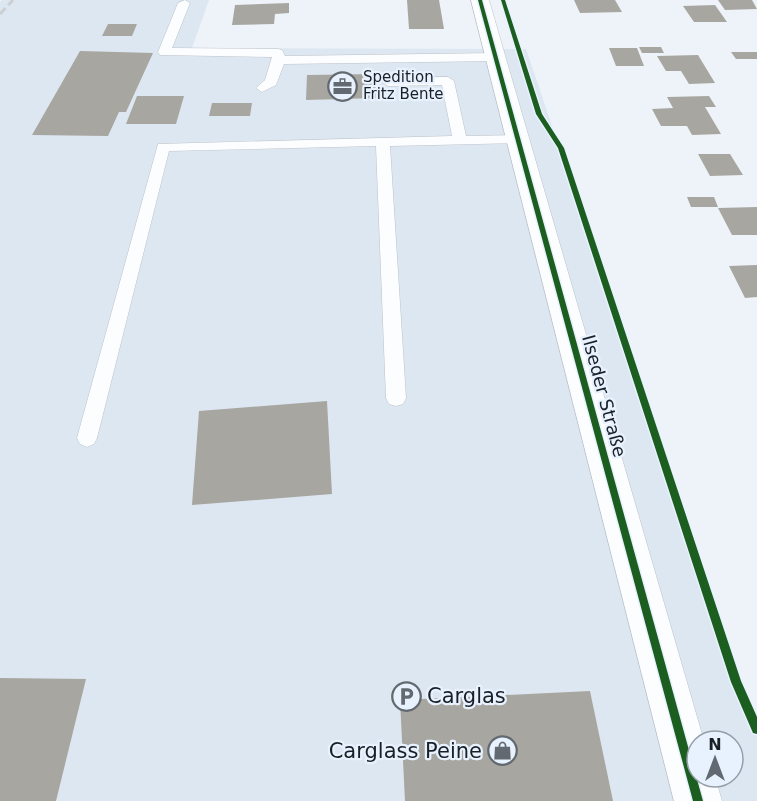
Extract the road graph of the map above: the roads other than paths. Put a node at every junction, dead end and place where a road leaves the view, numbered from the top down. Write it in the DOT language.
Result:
graph roads {
  1 [pos="480,0"];
  2 [pos="184,3"];
  3 [pos="495,57"];
  4 [pos="279,60"];
  5 [pos="388,82"];
  6 [pos="262,87"];
  7 [pos="517,139"];
  8 [pos="460,140"];
  9 [pos="383,142"];
  10 [pos="396,398"];
  11 [pos="87,438"];
  12 [pos="698,801"];
  1 -- 3 [label="street, Ilseder Straße"];
  2 -- 4 [label="lane"];
  3 -- 4 [label="lane"];
  3 -- 7 [label="street, Ilseder Straße"];
  4 -- 6 [label="lane"];
  5 -- 8 [label="lane"];
  7 -- 8 [label="lane"];
  7 -- 12 [label="street, Ilseder Straße"];
  8 -- 9 [label="lane"];
  9 -- 10 [label="lane"];
  9 -- 11 [label="lane"];
}
